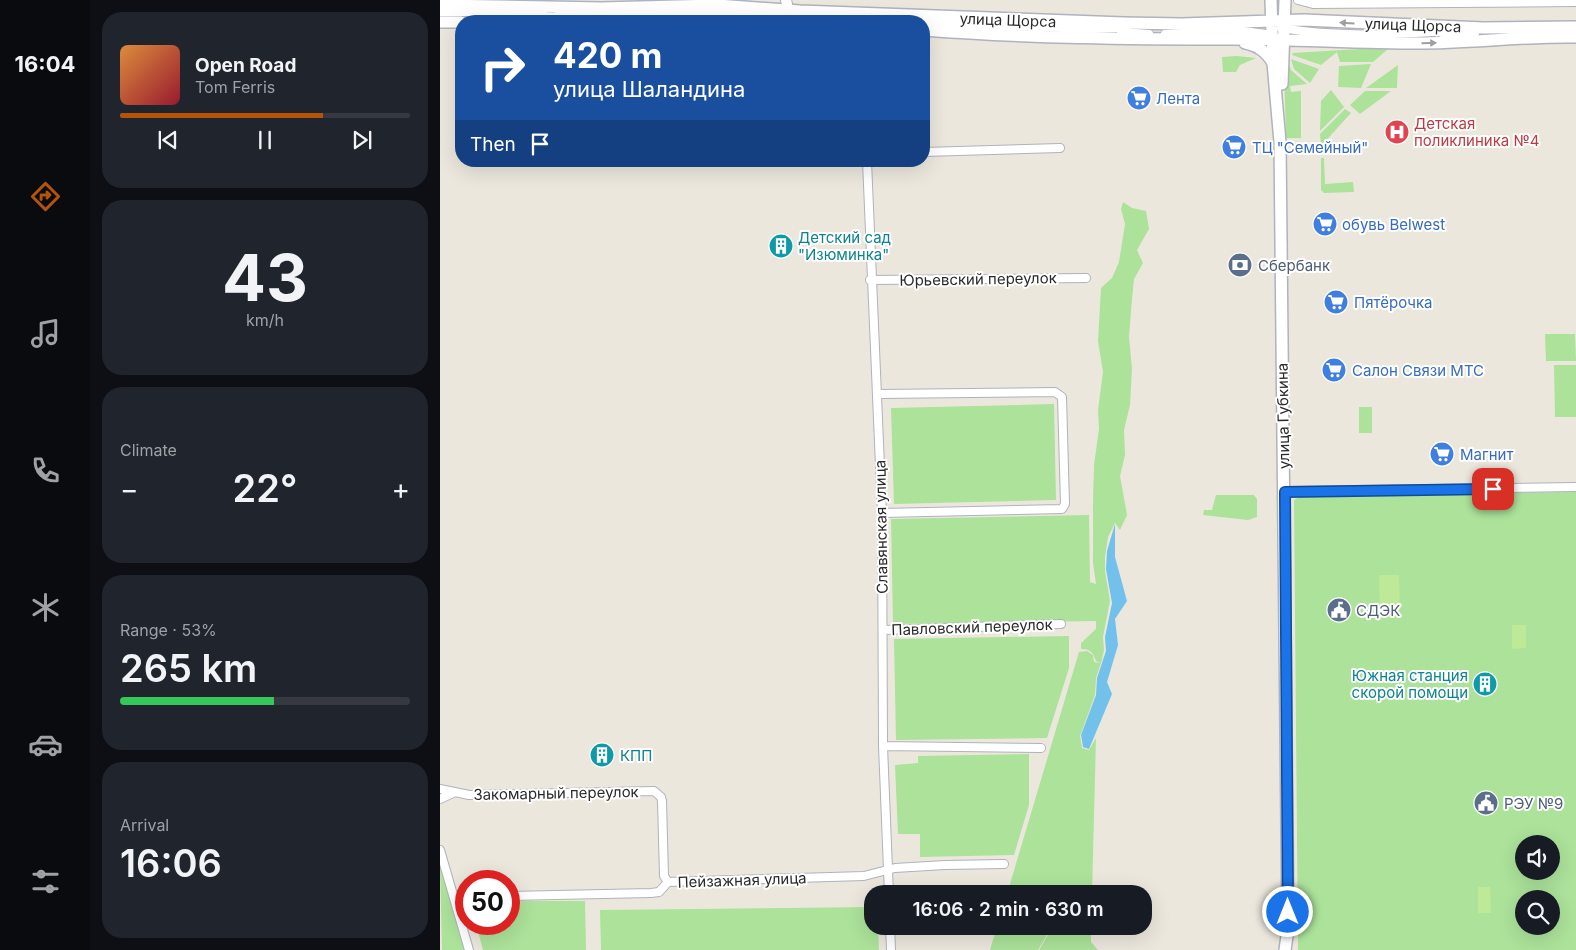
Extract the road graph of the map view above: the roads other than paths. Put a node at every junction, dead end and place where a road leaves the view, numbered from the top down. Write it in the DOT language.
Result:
graph roads {
  1 [pos="1270,0"];
  2 [pos="1298,0"];
  3 [pos="1285,1"];
  4 [pos="1576,2"];
  5 [pos="440,5"];
  6 [pos="613,7"];
  7 [pos="440,12"];
  8 [pos="785,14"];
  9 [pos="558,15"];
  10 [pos="801,15"];
  11 [pos="853,15"];
  12 [pos="930,20"];
  13 [pos="1315,21"];
  14 [pos="440,22"];
  15 [pos="455,22"];
  16 [pos="1250,22"];
  17 [pos="930,23"];
  18 [pos="1576,27"];
  19 [pos="1483,28"];
  20 [pos="930,30"];
  21 [pos="1279,31"];
  22 [pos="1417,33"];
  23 [pos="1541,37"];
  24 [pos="1576,37"];
  25 [pos="1231,39"];
  26 [pos="1328,42"];
  27 [pos="1273,62"];
  28 [pos="1280,142"];
  29 [pos="1060,148"];
  30 [pos="930,152"];
  31 [pos="867,167"];
  32 [pos="1086,278"];
  33 [pos="870,280"];
  34 [pos="878,394"];
  35 [pos="1576,487"];
  36 [pos="1285,492"];
  37 [pos="882,513"];
  38 [pos="1061,624"];
  39 [pos="883,630"];
  40 [pos="883,746"];
  41 [pos="1041,748"];
  42 [pos="440,789"];
  43 [pos="453,793"];
  44 [pos="440,799"];
  45 [pos="440,850"];
  46 [pos="1004,864"];
  47 [pos="888,869"];
  48 [pos="668,882"];
  49 [pos="889,885"];
  50 [pos="520,896"];
  51 [pos="1288,929"];
  52 [pos="890,935"];
  53 [pos="469,950"];
  54 [pos="891,950"];
  55 [pos="1285,950"];
  56 [pos="1291,950"];
  1 -- 16 [label="main road"];
  1 -- 21 [label="main road, улица Губкина"];
  2 -- 4 [label="street, улица Щорса"];
  3 -- 13 [label="main road"];
  3 -- 21 [label="main road, улица Губкина"];
  5 -- 6 [label="main road, улица Щорса"];
  6 -- 7 [label="street, улица Щорса"];
  6 -- 8 [label="main road, улица Щорса"];
  6 -- 9 [label="main road, улица Щорса"];
  8 -- 10 [label="street, улица Щорса"];
  8 -- 11 [label="main road, улица Щорса"];
  12 -- 16 [label="main road, улица Щорса"];
  19 -- 13 [label="main road, улица Щорса, one-way"];
  13 -- 21 [label="main road, улица Щорса"];
  14 -- 15 [label="main road"];
  16 -- 21 [label="main road, улица Щорса"];
  17 -- 21 [label="street, улица Щорса"];
  18 -- 19 [label="main road, улица Щорса"];
  19 -- 22 [label="street"];
  20 -- 25 [label="main road, улица Щорса"];
  21 -- 22 [label="street, улица Щорса"];
  21 -- 25 [label="main road, улица Щорса"];
  21 -- 26 [label="main road, улица Щорса"];
  21 -- 27 [label="main road, улица Губкина"];
  21 -- 28 [label="main road, улица Губкина"];
  22 -- 23 [label="street, улица Щорса"];
  22 -- 26 [label="street, улица Щорса"];
  23 -- 24 [label="main road, улица Щорса"];
  26 -- 23 [label="main road, улица Щорса, one-way"];
  25 -- 27 [label="main road"];
  27 -- 28 [label="main road, улица Губкина"];
  28 -- 36 [label="main road, улица Губкина"];
  29 -- 30 [label="street"];
  31 -- 33 [label="street, Славянская улица"];
  32 -- 33 [label="street, Юрьевский переулок"];
  33 -- 34 [label="street, Славянская улица"];
  34 -- 37 [label="street, Славянская улица"];
  34 -- 37 [label="street"];
  35 -- 36 [label="street"];
  36 -- 51 [label="main road, улица Губкина"];
  37 -- 39 [label="street, Славянская улица"];
  38 -- 39 [label="street, Павловский переулок"];
  39 -- 40 [label="street, Славянская улица"];
  40 -- 41 [label="street"];
  40 -- 47 [label="street, Славянская улица"];
  42 -- 43 [label="street, Закомарный переулок"];
  43 -- 44 [label="street, Закомарный переулок"];
  43 -- 48 [label="street, Закомарный переулок"];
  45 -- 53 [label="street"];
  46 -- 47 [label="street, Пейзажная улица"];
  47 -- 48 [label="street, Пейзажная улица"];
  47 -- 49 [label="street, Славянская улица"];
  48 -- 50 [label="street, Пейзажная улица"];
  51 -- 55 [label="main road, улица Губкина"];
  51 -- 56 [label="main road, улица Губкина"];
  52 -- 54 [label="street"];
}
